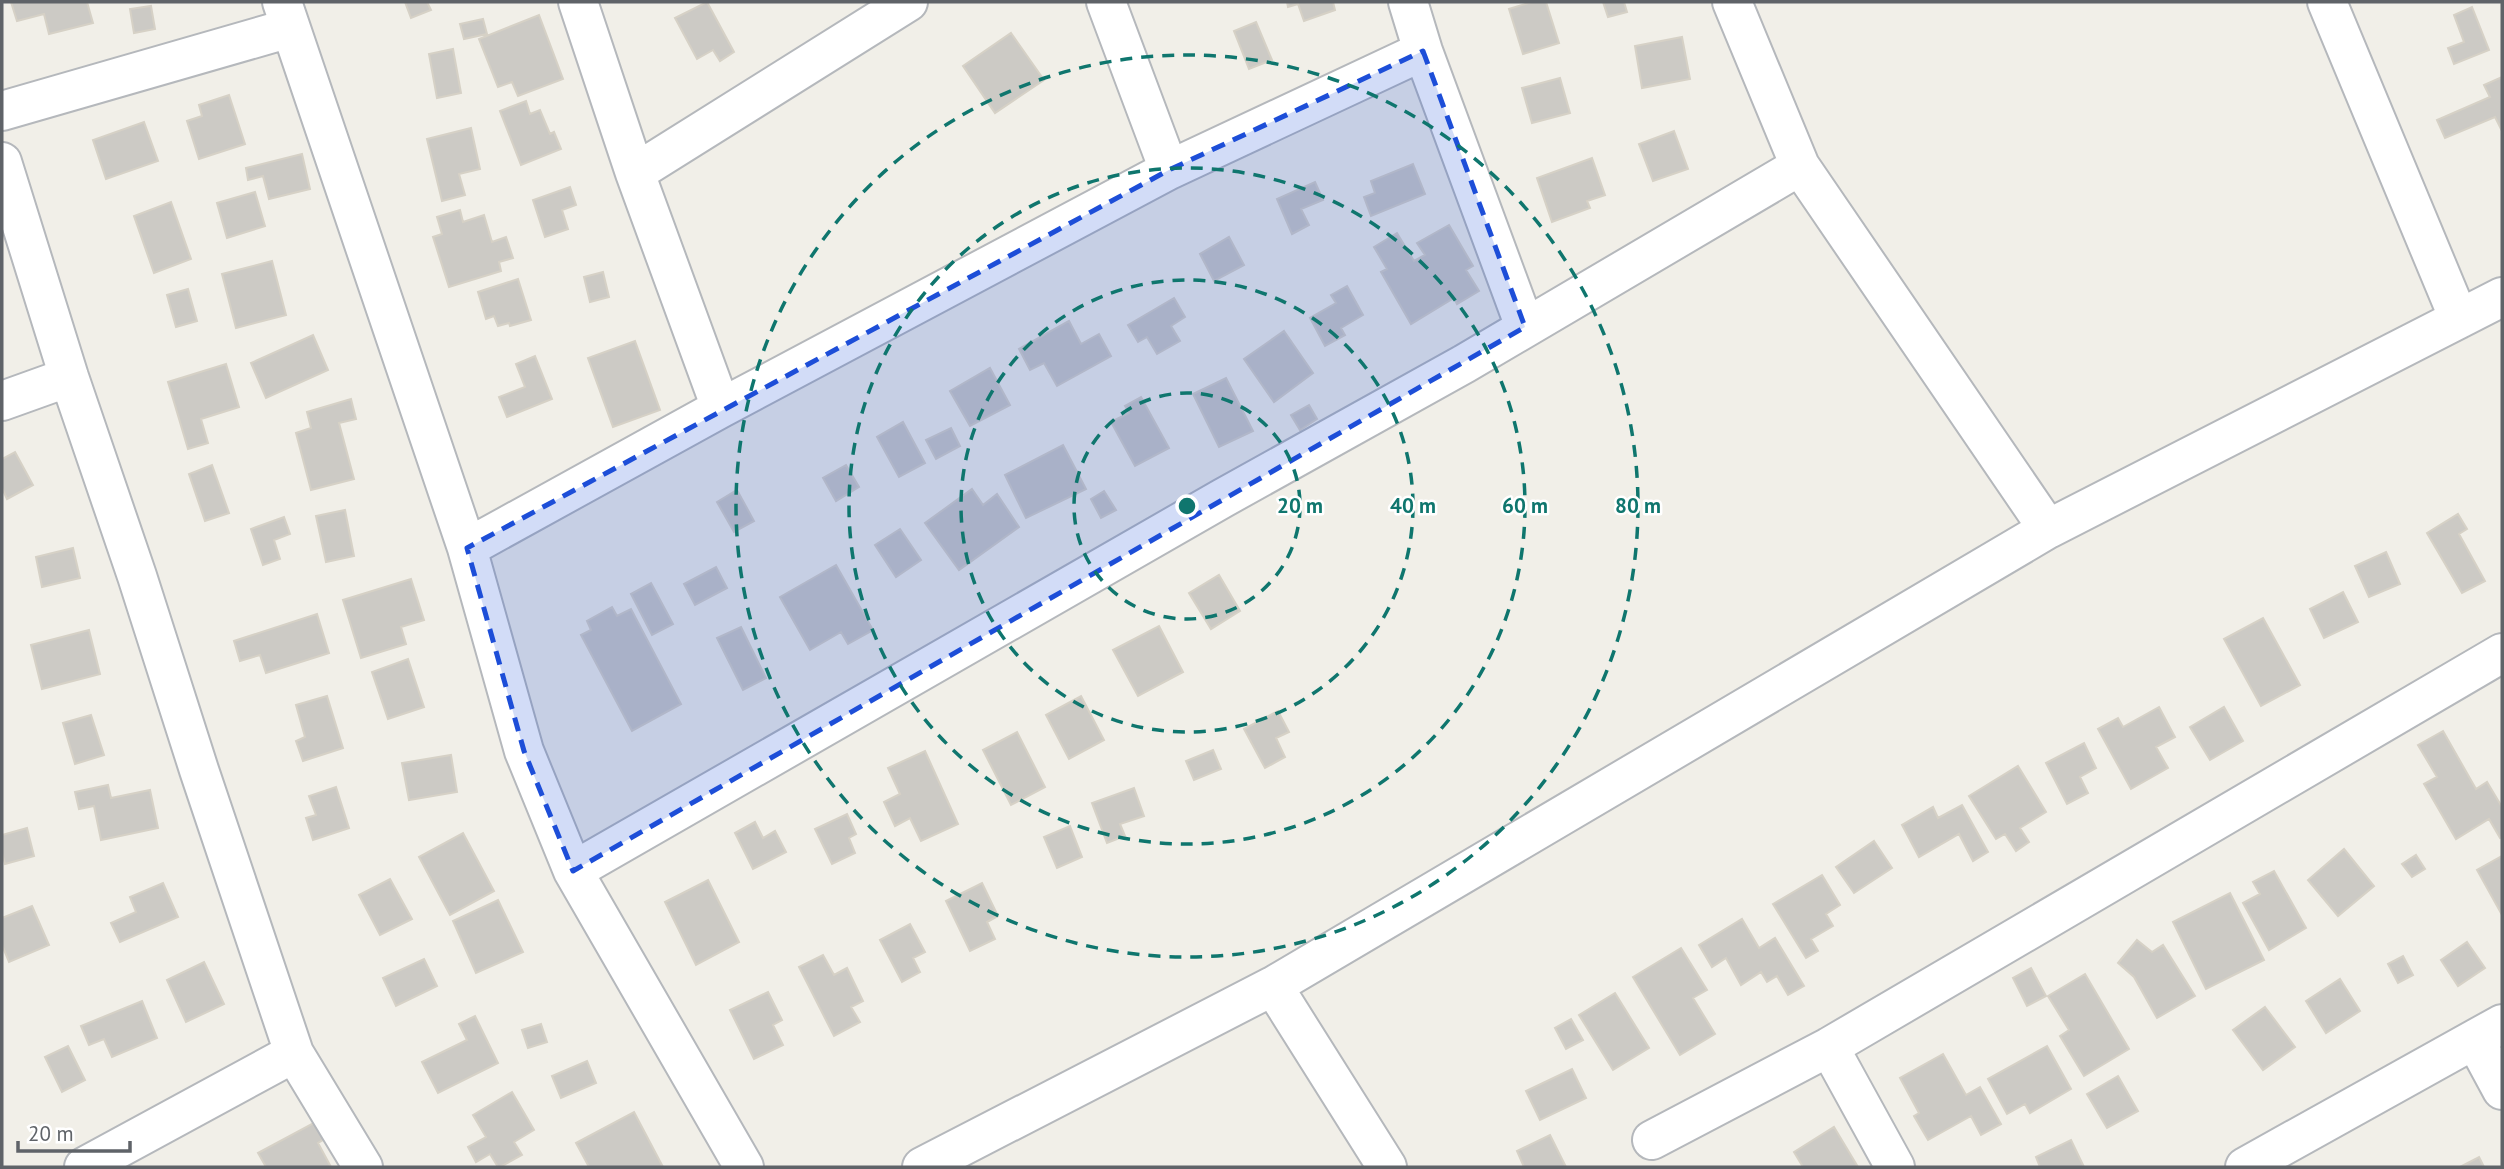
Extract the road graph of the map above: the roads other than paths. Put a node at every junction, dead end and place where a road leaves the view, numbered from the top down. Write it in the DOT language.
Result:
graph roads {
  1 [pos="578,2"];
  2 [pos="908,2"];
  3 [pos="1106,2"];
  4 [pos="1408,2"];
  5 [pos="1732,2"];
  6 [pos="2327,2"];
  7 [pos="286,15"];
  8 [pos="1423,51"];
  9 [pos="2,111"];
  10 [pos="2,162"];
  11 [pos="1800,166"];
  12 [pos="1169,170"];
  13 [pos="635,173"];
  14 [pos="2502,298"];
  15 [pos="2459,319"];
  16 [pos="1525,327"];
  17 [pos="69,377"];
  18 [pos="2,401"];
  19 [pos="721,408"];
  20 [pos="2049,529"];
  21 [pos="467,548"];
  22 [pos="2502,653"];
  23 [pos="573,871"];
  24 [pos="1273,986"];
  25 [pos="2489,1032"];
  26 [pos="1829,1047"];
  27 [pos="294,1054"];
  28 [pos="2502,1090"];
  29 [pos="1652,1140"];
  30 [pos="84,1167"];
  31 [pos="363,1167"];
  32 [pos="744,1167"];
  33 [pos="922,1167"];
  34 [pos="1387,1167"];
  35 [pos="1895,1167"];
  36 [pos="2245,1167"];
  1 -- 13 [label="street"];
  2 -- 13 [label="street"];
  3 -- 12 [label="street"];
  4 -- 8 [label="street"];
  5 -- 11 [label="street"];
  6 -- 15 [label="street"];
  7 -- 9 [label="street"];
  7 -- 21 [label="street"];
  8 -- 12 [label="street"];
  8 -- 16 [label="street"];
  10 -- 17 [label="street"];
  11 -- 16 [label="street"];
  11 -- 20 [label="street"];
  12 -- 19 [label="street"];
  13 -- 19 [label="street"];
  14 -- 15 [label="street"];
  15 -- 20 [label="street"];
  16 -- 23 [label="street"];
  17 -- 18 [label="street"];
  17 -- 27 [label="street"];
  19 -- 21 [label="street"];
  20 -- 24 [label="street"];
  21 -- 23 [label="street"];
  22 -- 26 [label="street"];
  23 -- 32 [label="street"];
  24 -- 33 [label="street"];
  24 -- 34 [label="street"];
  25 -- 28 [label="street"];
  25 -- 36 [label="street"];
  26 -- 29 [label="street"];
  26 -- 35 [label="street"];
  27 -- 30 [label="street"];
  27 -- 31 [label="street"];
}
